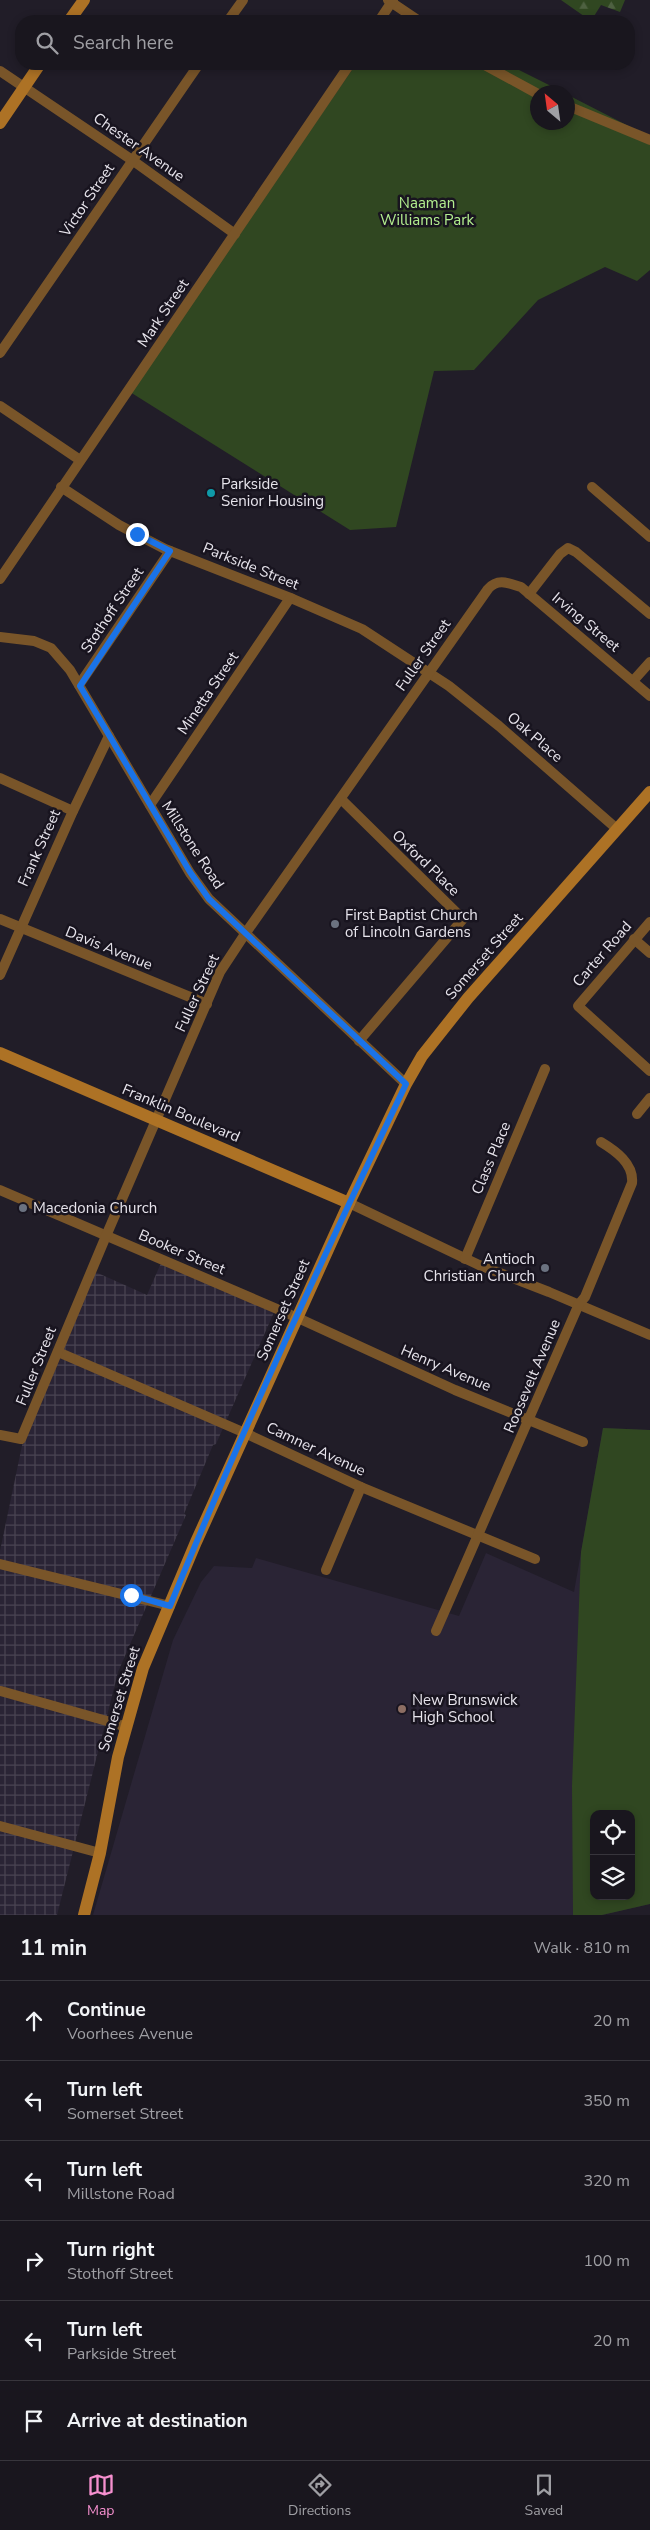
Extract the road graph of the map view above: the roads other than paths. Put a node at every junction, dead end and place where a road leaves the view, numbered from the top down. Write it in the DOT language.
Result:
graph roads {
  1 [pos="84,0"];
  2 [pos="243,0"];
  3 [pos="391,1"];
  4 [pos="73,15"];
  5 [pos="232,15"];
  6 [pos="383,15"];
  7 [pos="411,15"];
  8 [pos="36,70"];
  9 [pos="195,70"];
  10 [pos="346,70"];
  11 [pos="494,70"];
  12 [pos="0,71"];
  13 [pos="24,88"];
  14 [pos="530,90"];
  15 [pos="575,109"];
  16 [pos="0,123"];
  17 [pos="650,140"];
  18 [pos="132,160"];
  19 [pos="235,234"];
  20 [pos="0,354"];
  21 [pos="0,406"];
  22 [pos="80,460"];
  23 [pos="62,487"];
  24 [pos="592,487"];
  25 [pos="650,537"];
  26 [pos="170,551"];
  27 [pos="0,579"];
  28 [pos="497,582"];
  29 [pos="529,594"];
  30 [pos="290,598"];
  31 [pos="650,614"];
  32 [pos="0,637"];
  33 [pos="650,662"];
  34 [pos="429,673"];
  35 [pos="634,681"];
  36 [pos="80,686"];
  37 [pos="650,696"];
  38 [pos="109,736"];
  39 [pos="0,778"];
  40 [pos="650,792"];
  41 [pos="341,799"];
  42 [pos="150,805"];
  43 [pos="72,811"];
  44 [pos="617,829"];
  45 [pos="0,919"];
  46 [pos="650,922"];
  47 [pos="20,928"];
  48 [pos="245,934"];
  49 [pos="634,940"];
  50 [pos="650,953"];
  51 [pos="0,975"];
  52 [pos="207,1004"];
  53 [pos="359,1041"];
  54 [pos="0,1053"];
  55 [pos="545,1069"];
  56 [pos="650,1071"];
  57 [pos="406,1084"];
  58 [pos="650,1098"];
  59 [pos="637,1114"];
  60 [pos="156,1121"];
  61 [pos="601,1142"];
  62 [pos="0,1190"];
  63 [pos="349,1203"];
  64 [pos="106,1236"];
  65 [pos="466,1259"];
  66 [pos="579,1304"];
  67 [pos="298,1318"];
  68 [pos="650,1335"];
  69 [pos="58,1352"];
  70 [pos="530,1418"];
  71 [pos="246,1432"];
  72 [pos="0,1435"];
  73 [pos="583,1442"];
  74 [pos="361,1487"];
  75 [pos="477,1534"];
  76 [pos="535,1559"];
  77 [pos="0,1564"];
  78 [pos="326,1570"];
  79 [pos="170,1606"];
  80 [pos="436,1631"];
  81 [pos="1,1691"];
  82 [pos="125,1730"];
  83 [pos="0,1826"];
  84 [pos="100,1853"];
  85 [pos="84,1915"];
  1 -- 4 [label="main road"];
  2 -- 5 [label="street"];
  3 -- 6 [label="street"];
  3 -- 7 [label="street"];
  8 -- 13 [label="main road"];
  9 -- 18 [label="street, Victor Street"];
  10 -- 19 [label="street, Mark Street"];
  11 -- 14 [label="street"];
  12 -- 13 [label="street, Chester Avenue"];
  13 -- 16 [label="main road"];
  13 -- 18 [label="street, Chester Avenue"];
  15 -- 17 [label="street"];
  18 -- 19 [label="street, Chester Avenue"];
  18 -- 20 [label="street, Victor Street"];
  19 -- 22 [label="street, Mark Street"];
  21 -- 22 [label="street"];
  22 -- 23 [label="street, Mark Street"];
  23 -- 26 [label="street, Parkside Street"];
  23 -- 27 [label="street, Mark Street"];
  24 -- 25 [label="street"];
  26 -- 30 [label="street, Parkside Street"];
  26 -- 36 [label="street, Stothoff Street"];
  28 -- 29 [label="street, Irving Street"];
  28 -- 34 [label="street, Fuller Street"];
  29 -- 31 [label="street"];
  29 -- 35 [label="street, Irving Street"];
  30 -- 34 [label="street, Parkside Street"];
  30 -- 42 [label="street, Minetta Street"];
  32 -- 36 [label="street, Millstone Road"];
  33 -- 35 [label="street"];
  34 -- 41 [label="street, Fuller Street"];
  34 -- 44 [label="street, Oak Place"];
  35 -- 37 [label="street, Irving Street"];
  36 -- 38 [label="street, Millstone Road"];
  38 -- 42 [label="street, Millstone Road"];
  38 -- 43 [label="street, Frank Street"];
  39 -- 43 [label="street"];
  40 -- 44 [label="main road, Somerset Street"];
  41 -- 48 [label="street, Fuller Street"];
  41 -- 53 [label="street, Oxford Place"];
  42 -- 48 [label="street, Millstone Road"];
  43 -- 47 [label="street, Frank Street"];
  44 -- 57 [label="main road, Somerset Street"];
  45 -- 47 [label="street, Davis Avenue"];
  46 -- 49 [label="street, Carter Road"];
  47 -- 51 [label="street, Frank Street"];
  47 -- 52 [label="street, Davis Avenue"];
  48 -- 52 [label="street, Fuller Street"];
  48 -- 53 [label="street, Millstone Road"];
  49 -- 50 [label="street"];
  49 -- 56 [label="street, Carter Road"];
  52 -- 60 [label="street, Fuller Street"];
  53 -- 57 [label="street, Millstone Road"];
  54 -- 60 [label="main road, Franklin Boulevard"];
  55 -- 65 [label="street, Class Place"];
  57 -- 63 [label="main road, Somerset Street"];
  58 -- 59 [label="street"];
  60 -- 63 [label="main road, Franklin Boulevard"];
  60 -- 64 [label="street, Fuller Street"];
  61 -- 66 [label="street, Roosevelt Avenue"];
  62 -- 64 [label="street, Booker Street"];
  63 -- 65 [label="street"];
  63 -- 67 [label="main road, Somerset Street"];
  64 -- 67 [label="street, Booker Street"];
  64 -- 69 [label="street, Fuller Street"];
  65 -- 66 [label="street"];
  66 -- 68 [label="street"];
  66 -- 70 [label="street, Roosevelt Avenue"];
  67 -- 70 [label="street, Henry Avenue"];
  67 -- 71 [label="main road, Somerset Street"];
  69 -- 71 [label="street, Camner Avenue"];
  69 -- 72 [label="street, Fuller Street"];
  70 -- 73 [label="street, Henry Avenue"];
  70 -- 75 [label="street, Roosevelt Avenue"];
  71 -- 74 [label="street, Camner Avenue"];
  71 -- 79 [label="main road, Somerset Street"];
  74 -- 75 [label="street, Camner Avenue"];
  74 -- 78 [label="street"];
  75 -- 76 [label="street, Camner Avenue"];
  75 -- 80 [label="street, Roosevelt Avenue"];
  77 -- 79 [label="street"];
  79 -- 82 [label="main road, Somerset Street"];
  81 -- 82 [label="street"];
  82 -- 84 [label="main road, Somerset Street"];
  83 -- 84 [label="street"];
  84 -- 85 [label="main road, Somerset Street"];
}
